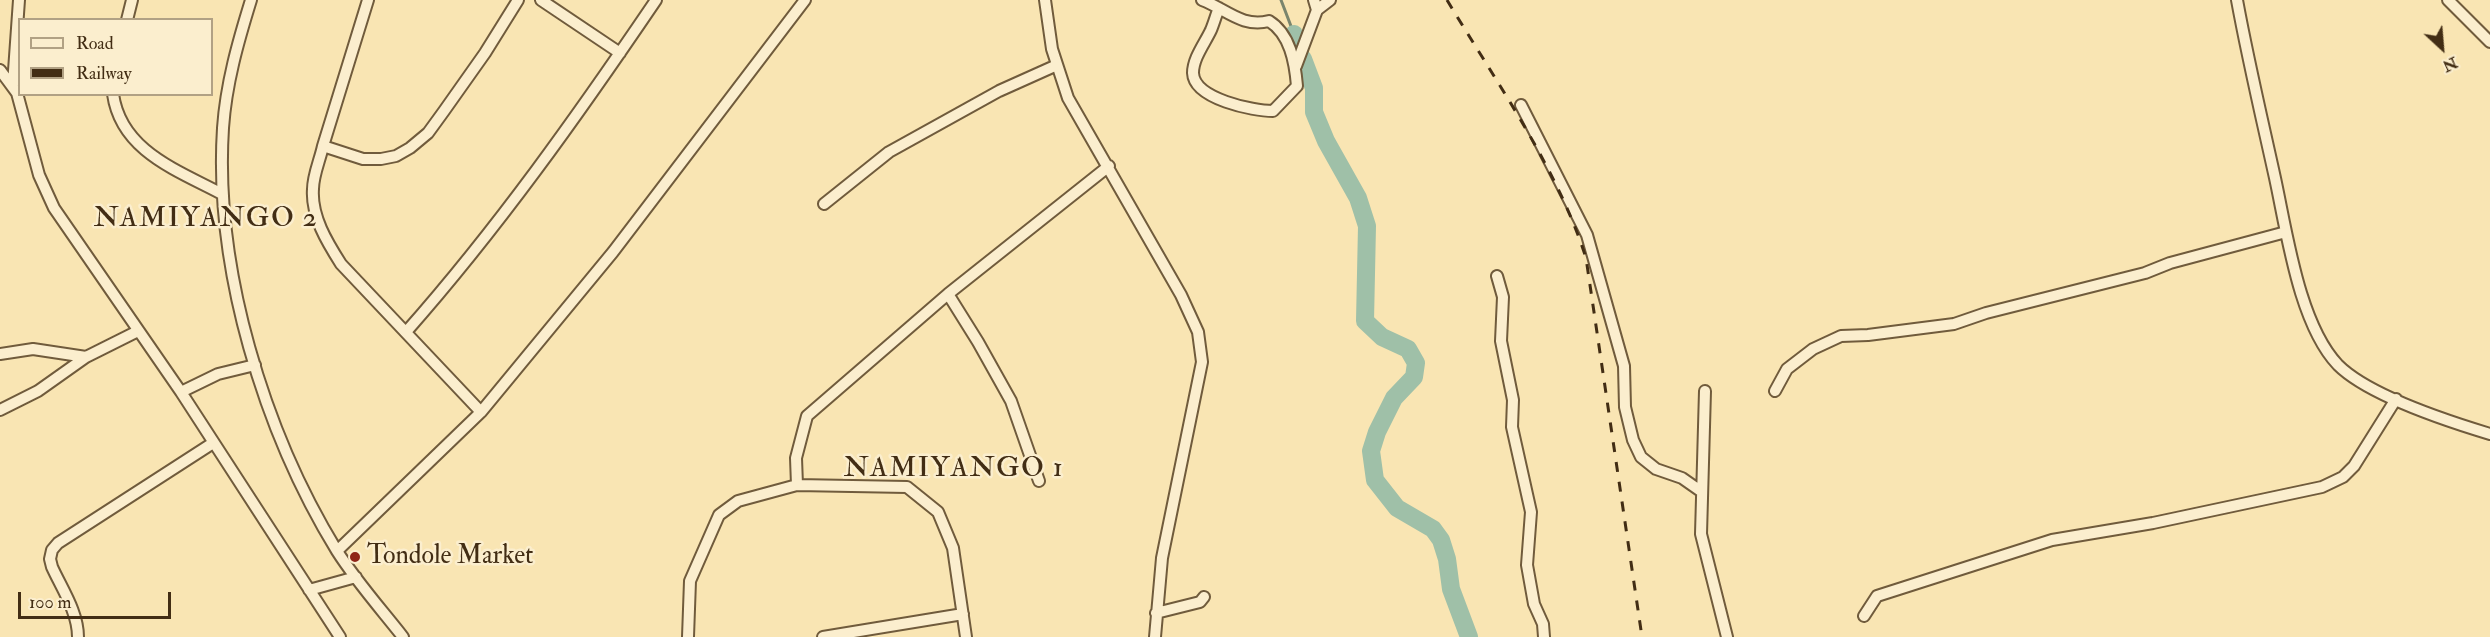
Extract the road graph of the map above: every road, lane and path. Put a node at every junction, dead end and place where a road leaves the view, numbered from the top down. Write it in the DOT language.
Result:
graph roads {
  1 [pos="19,0"];
  2 [pos="132,0"];
  3 [pos="250,0"];
  4 [pos="368,0"];
  5 [pos="518,0"];
  6 [pos="541,0"];
  7 [pos="656,0"];
  8 [pos="805,0"];
  9 [pos="1045,0"];
  10 [pos="1202,0"];
  11 [pos="1330,0"];
  12 [pos="2237,0"];
  13 [pos="2448,0"];
  14 [pos="1316,5"];
  15 [pos="1219,8"];
  16 [pos="128,18"];
  17 [pos="2490,42"];
  18 [pos="620,53"];
  19 [pos="1057,65"];
  20 [pos="1296,66"];
  21 [pos="0,70"];
  22 [pos="13,85"];
  23 [pos="114,96"];
  24 [pos="1521,105"];
  25 [pos="323,146"];
  26 [pos="1109,166"];
  27 [pos="222,194"];
  28 [pos="824,204"];
  29 [pos="2286,232"];
  30 [pos="1497,276"];
  31 [pos="948,294"];
  32 [pos="138,331"];
  33 [pos="406,332"];
  34 [pos="0,354"];
  35 [pos="86,357"];
  36 [pos="255,365"];
  37 [pos="1705,391"];
  38 [pos="1775,391"];
  39 [pos="181,392"];
  40 [pos="2397,399"];
  41 [pos="0,410"];
  42 [pos="481,412"];
  43 [pos="2490,434"];
  44 [pos="213,443"];
  45 [pos="1039,481"];
  46 [pos="796,485"];
  47 [pos="1702,492"];
  48 [pos="338,551"];
  49 [pos="356,577"];
  50 [pos="309,590"];
  51 [pos="1204,597"];
  52 [pos="1156,613"];
  53 [pos="963,614"];
  54 [pos="1864,616"];
  55 [pos="78,637"];
  56 [pos="340,637"];
  57 [pos="403,637"];
  58 [pos="688,637"];
  59 [pos="823,637"];
  60 [pos="966,637"];
  61 [pos="1155,637"];
  62 [pos="1544,637"];
  63 [pos="1727,637"];
  1 -- 22 [label="street"];
  2 -- 16 [label="street"];
  3 -- 27 [label="street"];
  4 -- 25 [label="street"];
  5 -- 25 [label="street"];
  6 -- 18 [label="street"];
  7 -- 18 [label="street"];
  8 -- 42 [label="street"];
  9 -- 19 [label="street"];
  10 -- 15 [label="street"];
  11 -- 14 [label="street"];
  12 -- 29 [label="street"];
  13 -- 17 [label="street"];
  14 -- 20 [label="street"];
  15 -- 20 [label="street"];
  15 -- 20 [label="street"];
  18 -- 33 [label="street"];
  19 -- 26 [label="street"];
  19 -- 28 [label="street"];
  21 -- 22 [label="street"];
  22 -- 32 [label="street"];
  23 -- 27 [label="street"];
  24 -- 47 [label="street"];
  25 -- 33 [label="street"];
  26 -- 31 [label="street"];
  26 -- 52 [label="street"];
  27 -- 36 [label="street"];
  29 -- 38 [label="street"];
  29 -- 40 [label="street"];
  30 -- 62 [label="street"];
  31 -- 45 [label="street"];
  31 -- 46 [label="street"];
  32 -- 35 [label="street"];
  32 -- 39 [label="street"];
  33 -- 42 [label="street"];
  34 -- 35 [label="street"];
  35 -- 41 [label="street"];
  36 -- 39 [label="street"];
  36 -- 48 [label="street"];
  37 -- 47 [label="street"];
  39 -- 44 [label="street"];
  40 -- 43 [label="street"];
  40 -- 54 [label="street"];
  42 -- 48 [label="street"];
  44 -- 50 [label="street"];
  44 -- 55 [label="street"];
  46 -- 53 [label="street"];
  46 -- 58 [label="street"];
  47 -- 63 [label="street"];
  48 -- 49 [label="street"];
  49 -- 50 [label="street"];
  49 -- 57 [label="street"];
  50 -- 56 [label="street"];
  51 -- 52 [label="street"];
  52 -- 61 [label="street"];
  53 -- 59 [label="street"];
  53 -- 60 [label="street"];
}
